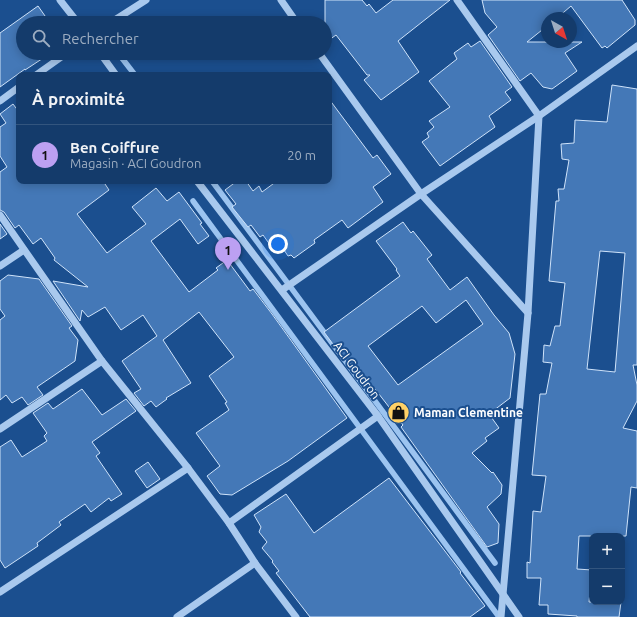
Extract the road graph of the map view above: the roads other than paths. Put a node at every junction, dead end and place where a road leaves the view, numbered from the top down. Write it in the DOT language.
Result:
graph roads {
  1 [pos="60,0"];
  2 [pos="146,0"];
  3 [pos="281,0"];
  4 [pos="457,0"];
  5 [pos="73,16"];
  6 [pos="121,16"];
  7 [pos="292,16"];
  8 [pos="637,46"];
  9 [pos="57,60"];
  10 [pos="105,60"];
  11 [pos="324,60"];
  12 [pos="40,72"];
  13 [pos="114,72"];
  14 [pos="16,89"];
  15 [pos="0,101"];
  16 [pos="540,116"];
  17 [pos="199,184"];
  18 [pos="421,194"];
  19 [pos="0,214"];
  20 [pos="24,250"];
  21 [pos="0,266"];
  22 [pos="282,290"];
  23 [pos="528,313"];
  24 [pos="102,361"];
  25 [pos="378,416"];
  26 [pos="0,429"];
  27 [pos="188,468"];
  28 [pos="229,522"];
  29 [pos="255,563"];
  30 [pos="0,592"];
  31 [pos="504,596"];
  32 [pos="177,617"];
  33 [pos="296,617"];
  34 [pos="502,617"];
  35 [pos="519,617"];
  1 -- 5 [label="street"];
  2 -- 6 [label="street"];
  3 -- 7 [label="street"];
  4 -- 16 [label="street"];
  8 -- 16 [label="street"];
  9 -- 12 [label="street"];
  10 -- 13 [label="street"];
  11 -- 18 [label="street"];
  14 -- 15 [label="street"];
  16 -- 18 [label="street"];
  16 -- 23 [label="street"];
  17 -- 22 [label="street, ACI Goudron"];
  18 -- 22 [label="street"];
  18 -- 23 [label="street"];
  19 -- 20 [label="street"];
  20 -- 21 [label="street"];
  20 -- 24 [label="street"];
  22 -- 25 [label="street, ACI Goudron"];
  23 -- 31 [label="street"];
  24 -- 26 [label="street"];
  24 -- 27 [label="street"];
  25 -- 28 [label="street"];
  25 -- 31 [label="street, ACI Goudron"];
  27 -- 28 [label="street"];
  27 -- 30 [label="street"];
  28 -- 29 [label="street"];
  29 -- 32 [label="street"];
  29 -- 33 [label="street"];
  31 -- 34 [label="street"];
  31 -- 35 [label="street, ACI Goudron"];
}
